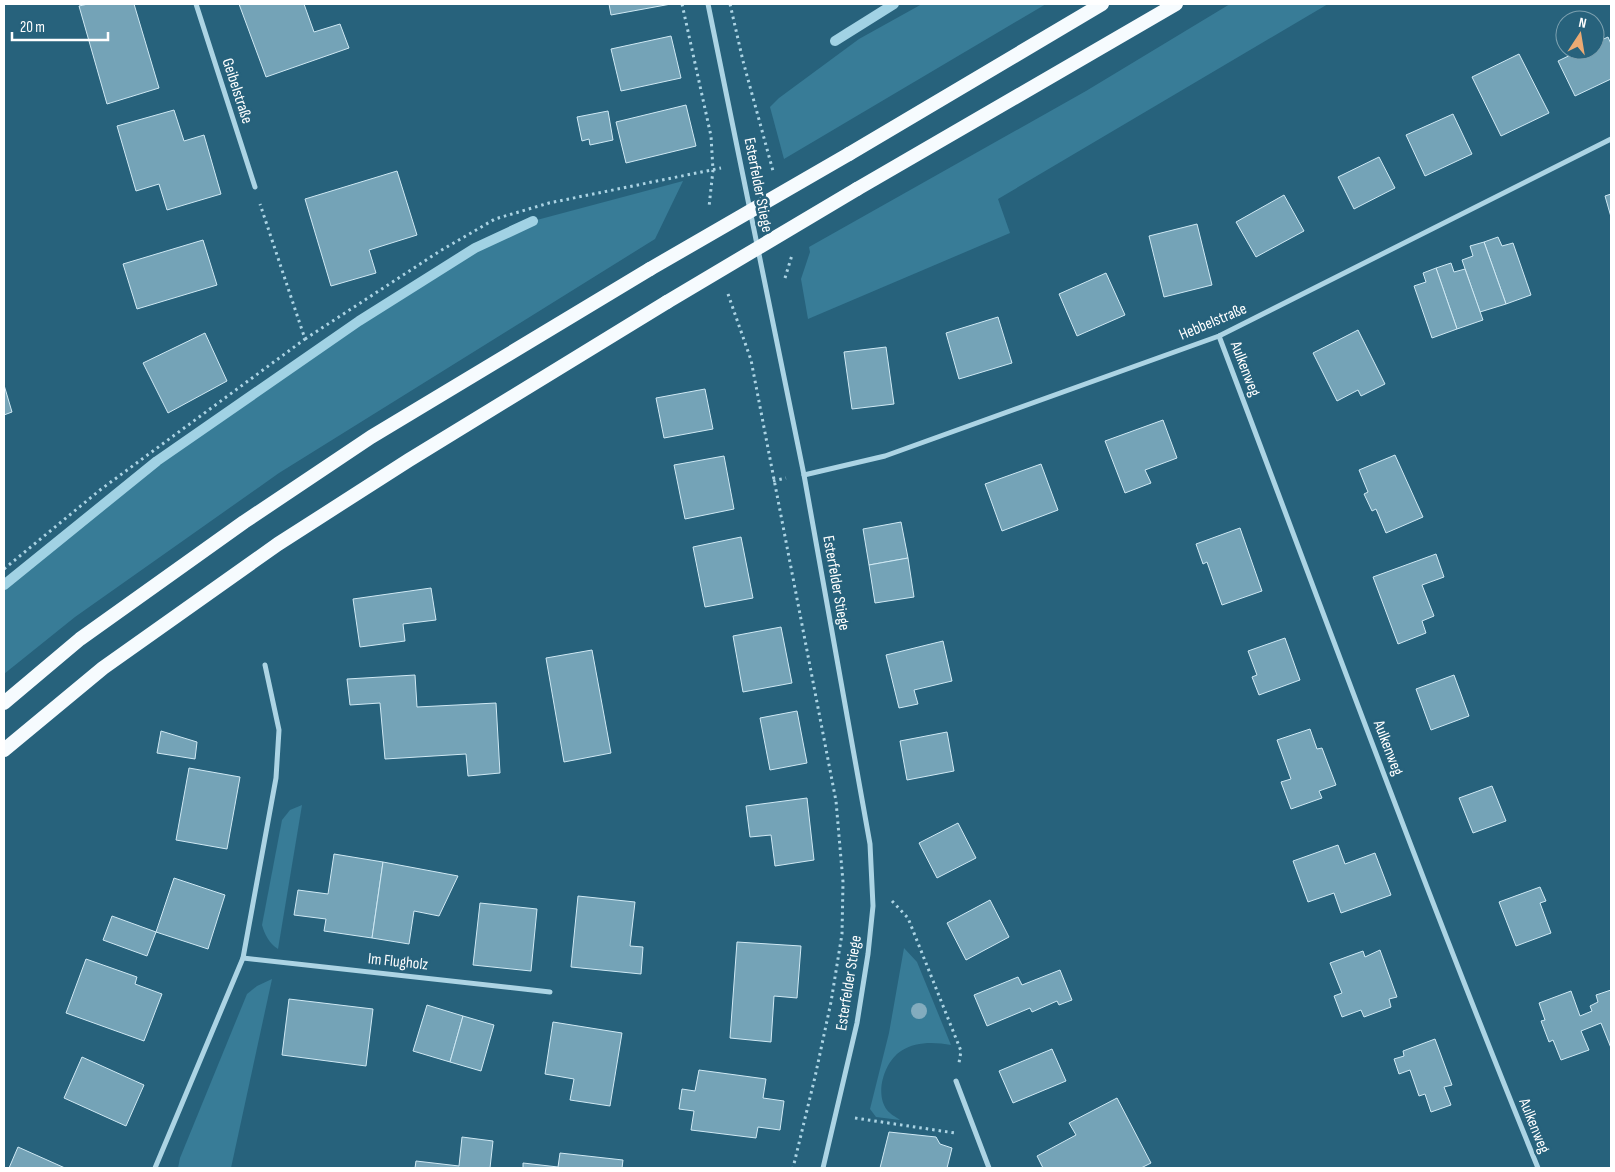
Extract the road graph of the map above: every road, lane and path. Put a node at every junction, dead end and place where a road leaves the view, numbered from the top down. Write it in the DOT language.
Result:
graph roads {
  1 [pos="196,4"];
  2 [pos="682,4"];
  3 [pos="708,4"];
  4 [pos="1102,4"];
  5 [pos="1176,4"];
  6 [pos="1611,139"];
  7 [pos="769,158"];
  8 [pos="741,164"];
  9 [pos="713,170"];
  10 [pos="255,186"];
  11 [pos="711,216"];
  12 [pos="726,284"];
  13 [pos="1219,336"];
  14 [pos="305,339"];
  15 [pos="804,475"];
  16 [pos="4,569"];
  17 [pos="265,665"];
  18 [pos="4,703"];
  19 [pos="4,750"];
  20 [pos="892,901"];
  21 [pos="244,958"];
  22 [pos="550,992"];
  23 [pos="956,1081"];
  24 [pos="854,1118"];
  25 [pos="977,1136"];
  26 [pos="155,1168"];
  27 [pos="793,1168"];
  28 [pos="822,1168"];
  29 [pos="989,1168"];
  30 [pos="1538,1168"];
  1 -- 10 [label="street, Geibelstraße"];
  2 -- 9 [label="path"];
  3 -- 8 [label="street, Esterfelder Stiege"];
  4 -- 18 [label="highway, bridge"];
  5 -- 19 [label="highway, bridge"];
  6 -- 13 [label="street, Hebbelstraße"];
  7 -- 8 [label="path"];
  8 -- 9 [label="path"];
  8 -- 15 [label="street, Esterfelder Stiege"];
  9 -- 11 [label="path"];
  9 -- 14 [label="path"];
  10 -- 14 [label="path"];
  12 -- 27 [label="path"];
  13 -- 15 [label="street, Hebbelstraße"];
  13 -- 30 [label="street, Aulkenweg"];
  14 -- 16 [label="path"];
  15 -- 28 [label="street, Esterfelder Stiege"];
  17 -- 21 [label="street"];
  20 -- 23 [label="path"];
  21 -- 22 [label="street, Im Flugholz"];
  21 -- 26 [label="street"];
  23 -- 25 [label="street"];
  24 -- 25 [label="path"];
  25 -- 29 [label="street"];
}
